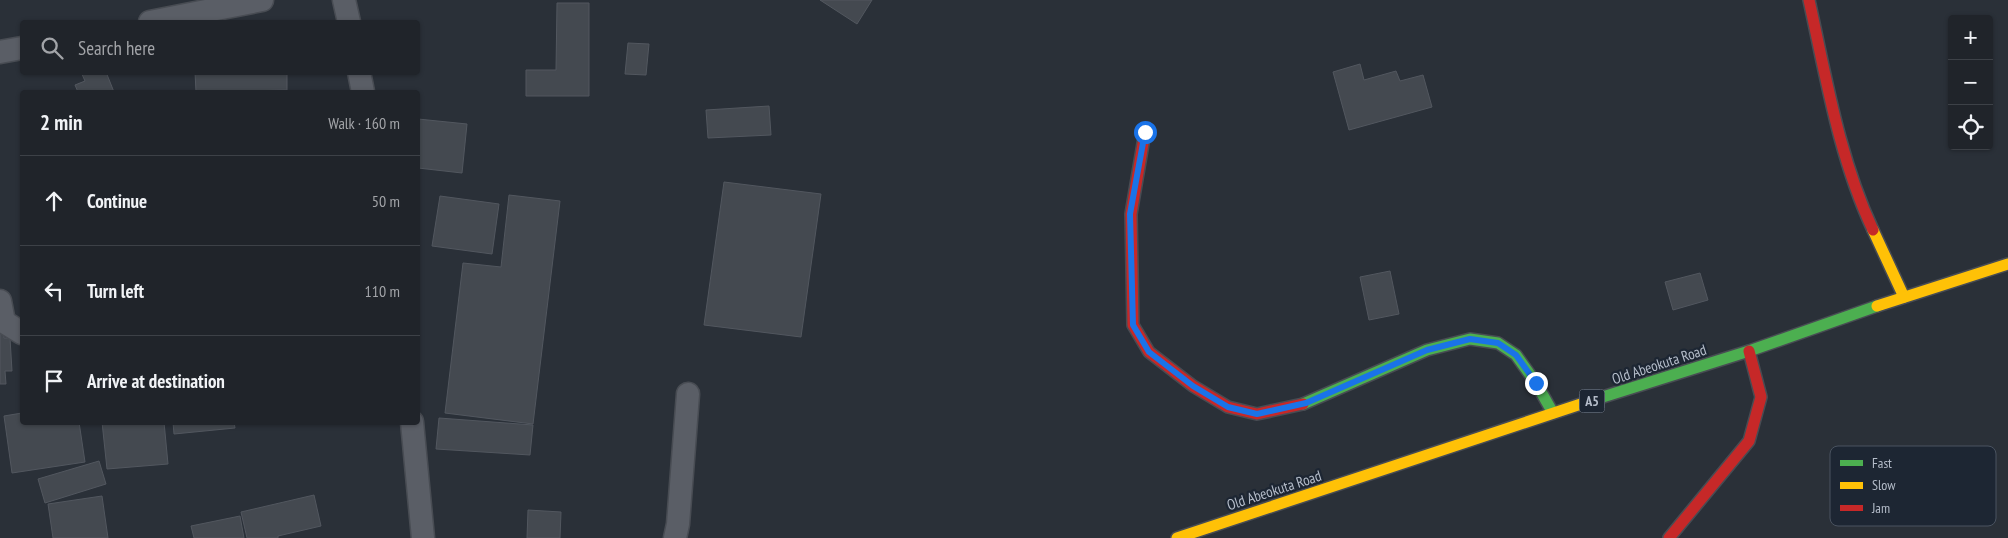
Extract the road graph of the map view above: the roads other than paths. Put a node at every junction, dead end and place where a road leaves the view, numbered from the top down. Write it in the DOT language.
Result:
graph roads {
  1 [pos="262,0"];
  2 [pos="344,0"];
  3 [pos="1809,0"];
  4 [pos="160,20"];
  5 [pos="349,20"];
  6 [pos="20,48"];
  7 [pos="0,52"];
  8 [pos="360,75"];
  9 [pos="363,90"];
  10 [pos="1145,132"];
  11 [pos="2008,264"];
  12 [pos="1904,297"];
  13 [pos="0,301"];
  14 [pos="20,331"];
  15 [pos="1749,351"];
  16 [pos="688,394"];
  17 [pos="1553,413"];
  18 [pos="412,425"];
  19 [pos="423,538"];
  20 [pos="675,538"];
  21 [pos="1176,538"];
  22 [pos="1669,538"];
  1 -- 4 [label="street"];
  2 -- 5 [label="street"];
  3 -- 12 [label="main road"];
  6 -- 7 [label="street"];
  8 -- 9 [label="street"];
  10 -- 17 [label="main road"];
  11 -- 12 [label="main road, Old Abeokuta Road / A5"];
  12 -- 15 [label="main road, Old Abeokuta Road / A5"];
  13 -- 14 [label="street"];
  15 -- 17 [label="main road, Old Abeokuta Road / A5"];
  15 -- 22 [label="main road"];
  16 -- 20 [label="street"];
  17 -- 21 [label="main road, Old Abeokuta Road / A5"];
  18 -- 19 [label="street"];
}
